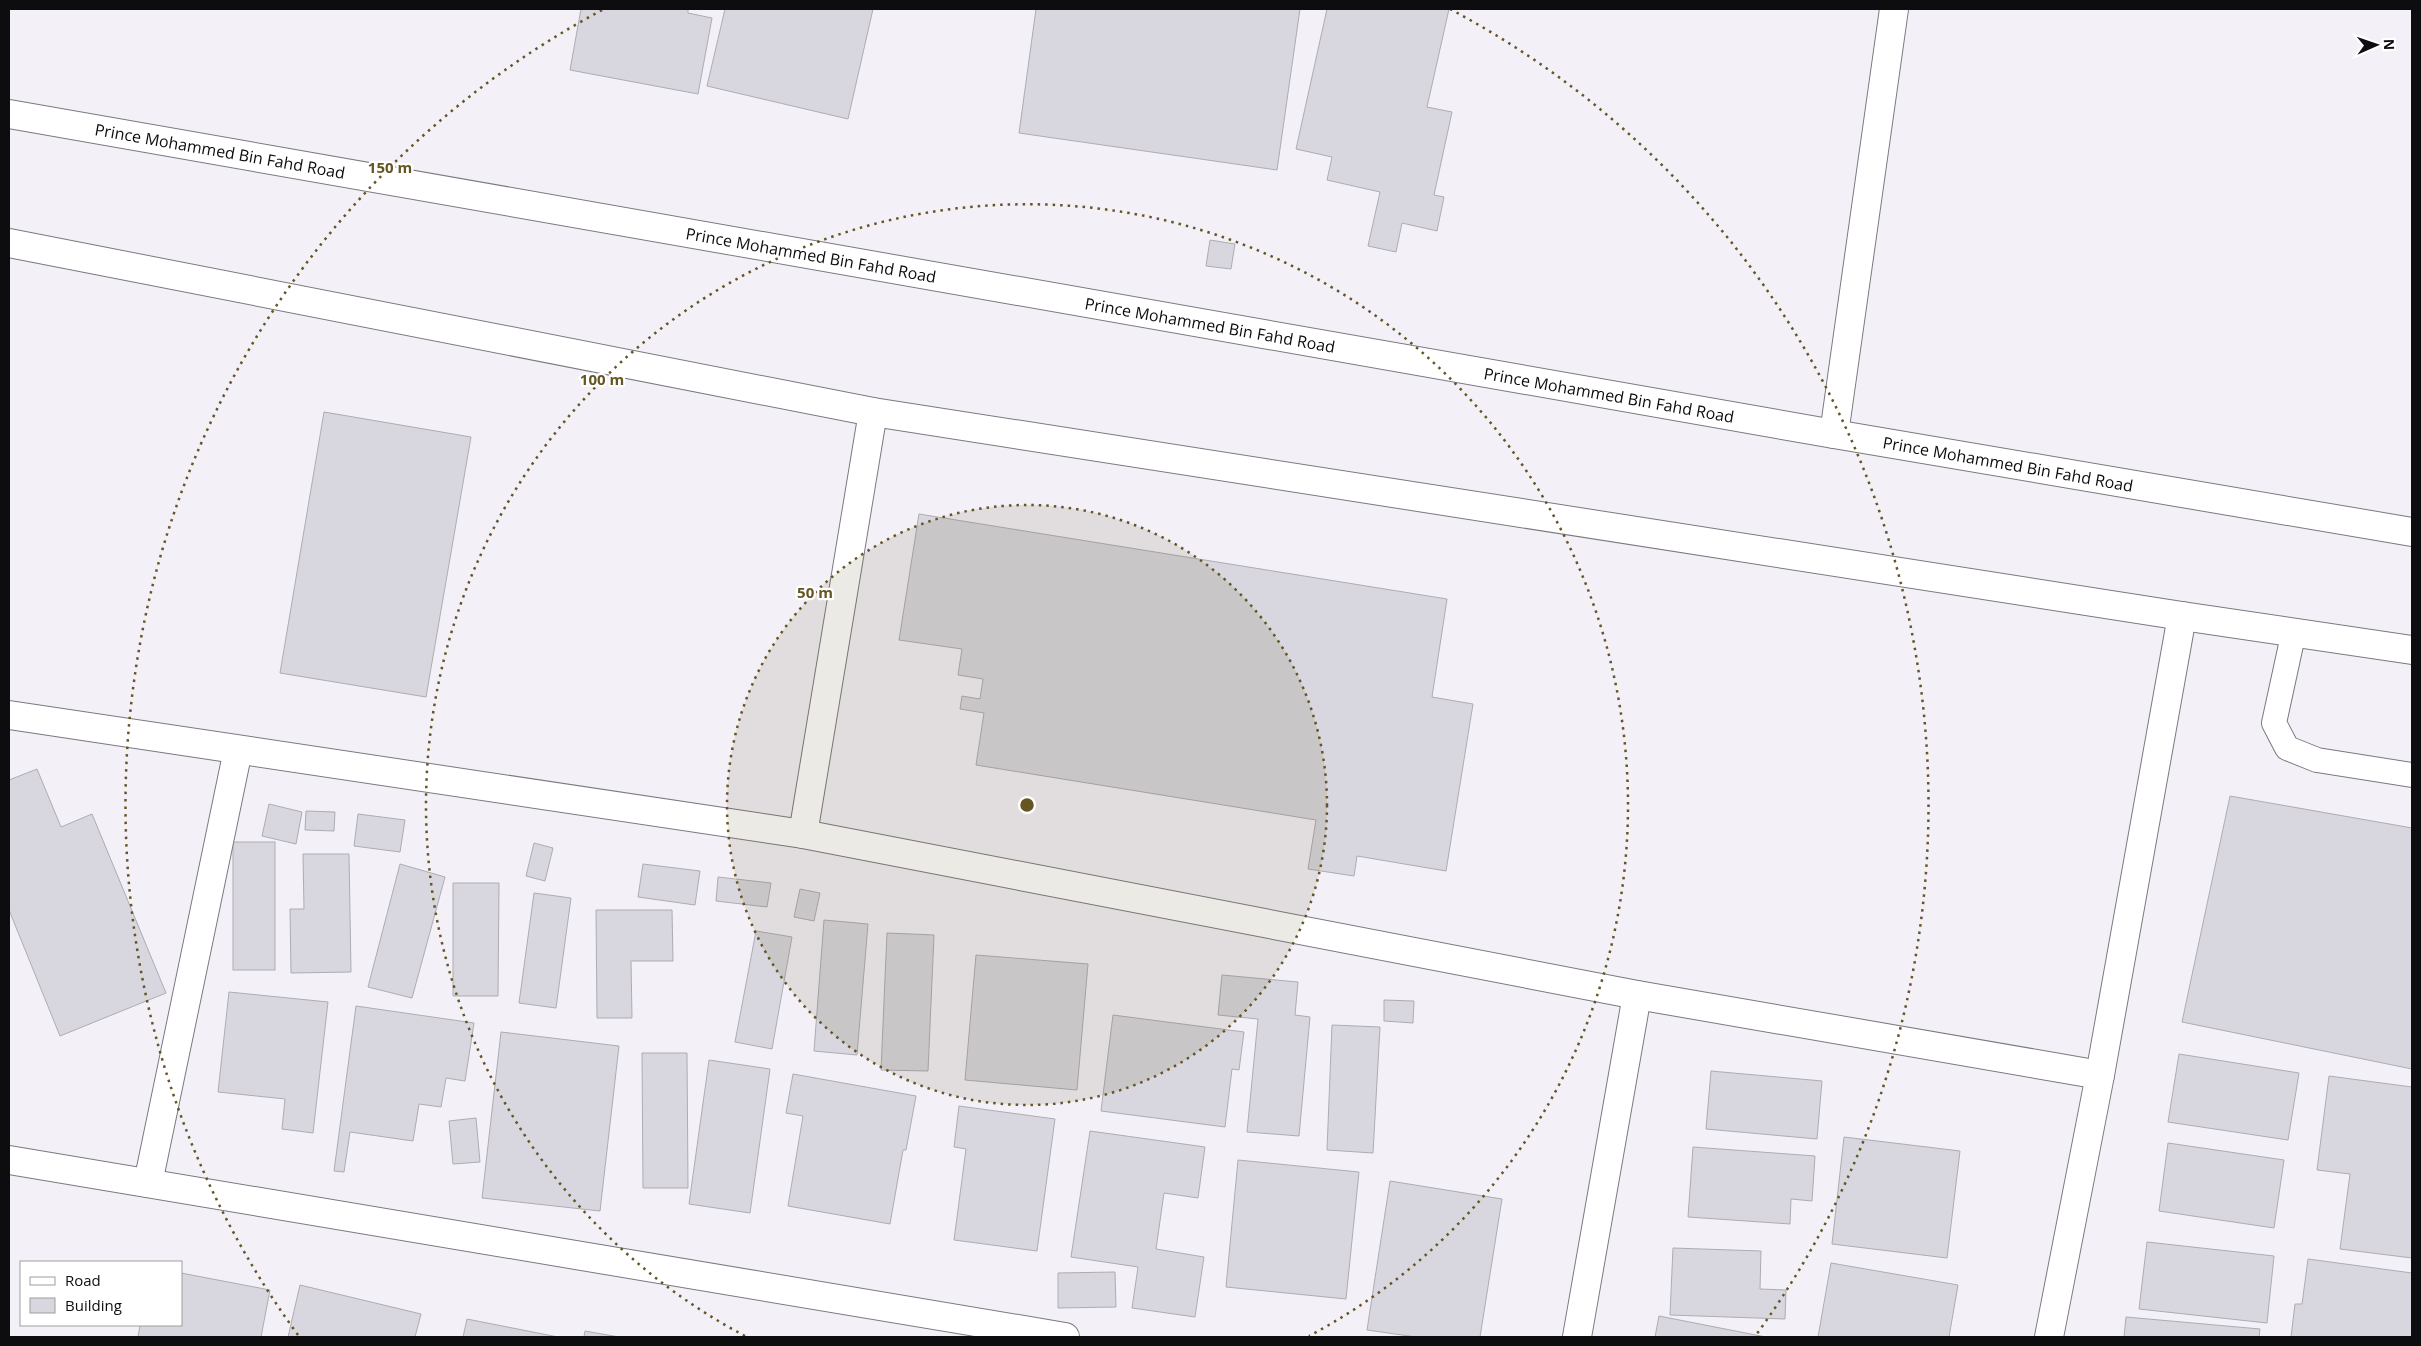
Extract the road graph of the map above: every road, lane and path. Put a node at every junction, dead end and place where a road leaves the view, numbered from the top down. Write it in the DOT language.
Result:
graph roads {
  1 [pos="1894,9"];
  2 [pos="9,114"];
  3 [pos="9,243"];
  4 [pos="873,412"];
  5 [pos="1834,434"];
  6 [pos="2412,532"];
  7 [pos="2182,616"];
  8 [pos="2294,631"];
  9 [pos="2412,650"];
  10 [pos="9,716"];
  11 [pos="238,750"];
  12 [pos="2412,775"];
  13 [pos="803,834"];
  14 [pos="1637,994"];
  15 [pos="2100,1075"];
  16 [pos="9,1160"];
  17 [pos="148,1183"];
  18 [pos="1066,1337"];
  19 [pos="1577,1337"];
  20 [pos="2050,1337"];
  1 -- 5 [label="street"];
  2 -- 5 [label="street, Prince Mohammed Bin Fahd Road"];
  3 -- 4 [label="street"];
  4 -- 7 [label="street"];
  4 -- 13 [label="street"];
  5 -- 6 [label="street, Prince Mohammed Bin Fahd Road"];
  7 -- 8 [label="street"];
  7 -- 15 [label="street"];
  8 -- 9 [label="street"];
  8 -- 12 [label="lane"];
  10 -- 11 [label="street"];
  11 -- 13 [label="street"];
  11 -- 17 [label="street"];
  13 -- 14 [label="street"];
  14 -- 15 [label="street"];
  14 -- 19 [label="street"];
  15 -- 20 [label="street"];
  16 -- 17 [label="street"];
  17 -- 18 [label="street"];
}
